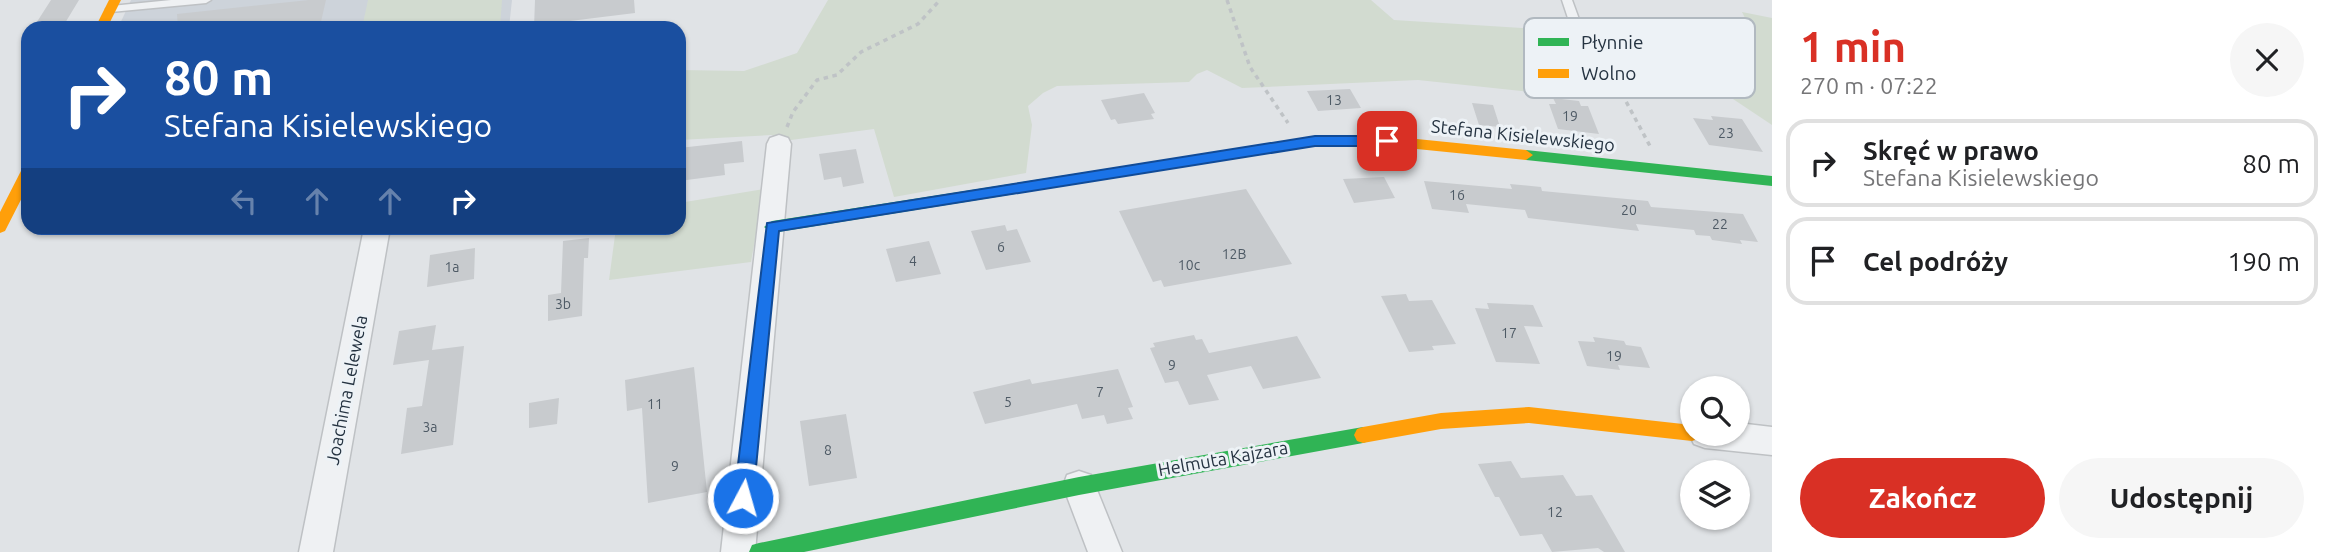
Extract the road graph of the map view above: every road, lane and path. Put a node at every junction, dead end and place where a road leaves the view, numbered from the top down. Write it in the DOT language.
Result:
graph roads {
  1 [pos="206,0"];
  2 [pos="940,0"];
  3 [pos="1227,0"];
  4 [pos="1567,0"];
  5 [pos="113,5"];
  6 [pos="1572,18"];
  7 [pos="105,21"];
  8 [pos="1624,98"];
  9 [pos="779,144"];
  10 [pos="1301,144"];
  11 [pos="1659,169"];
  12 [pos="1772,181"];
  13 [pos="18,187"];
  14 [pos="0,227"];
  15 [pos="772,227"];
  16 [pos="376,235"];
  17 [pos="1680,432"];
  18 [pos="1750,439"];
  19 [pos="1772,441"];
  20 [pos="1079,486"];
  21 [pos="317,552"];
  22 [pos="738,552"];
  23 [pos="759,552"];
  24 [pos="1105,552"];
  1 -- 5 [label="lane"];
  2 -- 9 [label="path"];
  3 -- 10 [label="path"];
  4 -- 6 [label="lane"];
  5 -- 7 [label="street"];
  8 -- 11 [label="path"];
  9 -- 15 [label="street"];
  10 -- 11 [label="street, Stefana Kisielewskiego"];
  10 -- 15 [label="street, Stefana Kisielewskiego"];
  11 -- 12 [label="street, Stefana Kisielewskiego"];
  13 -- 14 [label="street"];
  15 -- 22 [label="street"];
  16 -- 21 [label="street, Joachima Lelewela"];
  17 -- 20 [label="street, Helmuta Kajzara"];
  18 -- 19 [label="street"];
  20 -- 23 [label="street, Helmuta Kajzara"];
  20 -- 24 [label="street"];
}
